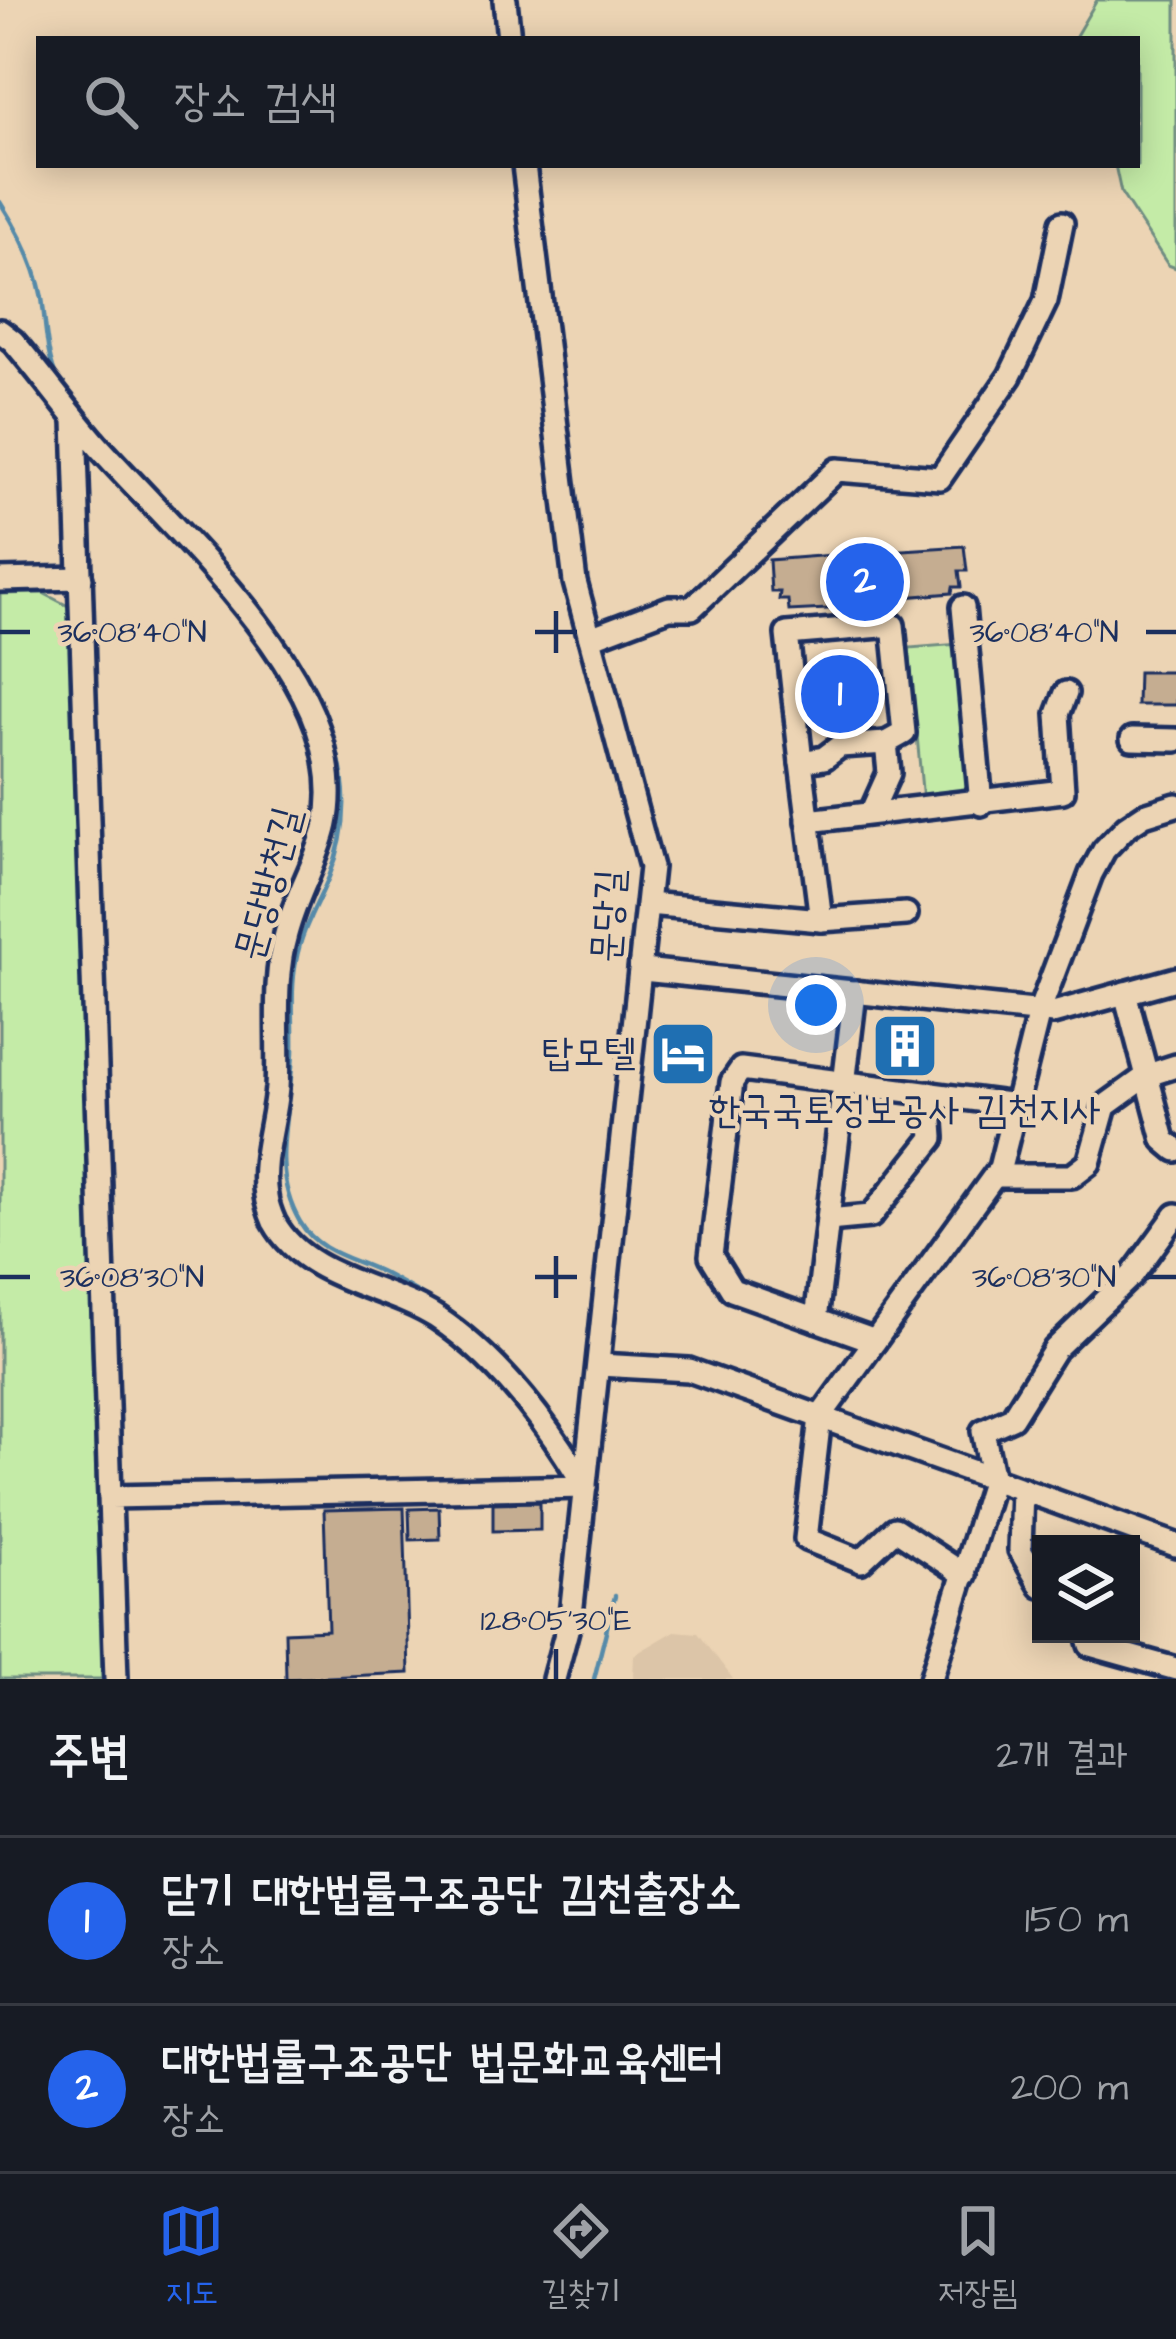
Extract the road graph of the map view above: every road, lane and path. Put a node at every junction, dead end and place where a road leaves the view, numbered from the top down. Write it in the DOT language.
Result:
graph roads {
  1 [pos="505,0"];
  2 [pos="509,36"];
  3 [pos="524,168"];
  4 [pos="1062,223"];
  5 [pos="0,331"];
  6 [pos="75,420"];
  7 [pos="81,578"];
  8 [pos="0,580"];
  9 [pos="963,607"];
  10 [pos="590,638"];
  11 [pos="1066,693"];
  12 [pos="1132,739"];
  13 [pos="1176,740"];
  14 [pos="886,743"];
  15 [pos="801,763"];
  16 [pos="981,804"];
  17 [pos="1176,806"];
  18 [pos="871,813"];
  19 [pos="808,821"];
  20 [pos="648,904"];
  21 [pos="907,914"];
  22 [pos="821,920"];
  23 [pos="643,970"];
  24 [pos="1176,979"];
  25 [pos="855,992"];
  26 [pos="1125,993"];
  27 [pos="1039,1012"];
  28 [pos="1176,1066"];
  29 [pos="1148,1075"];
  30 [pos="844,1082"];
  31 [pos="930,1094"];
  32 [pos="1016,1105"];
  33 [pos="1176,1150"];
  34 [pos="995,1176"];
  35 [pos="1176,1215"];
  36 [pos="828,1220"];
  37 [pos="816,1320"];
  38 [pos="875,1341"];
  39 [pos="599,1365"];
  40 [pos="820,1417"];
  41 [pos="993,1478"];
  42 [pos="585,1487"];
  43 [pos="1022,1489"];
  44 [pos="110,1497"];
  45 [pos="1176,1545"];
  46 [pos="1032,1571"];
  47 [pos="965,1575"];
  48 [pos="1089,1643"];
  49 [pos="1176,1669"];
  50 [pos="116,1679"];
  51 [pos="554,1679"];
  52 [pos="931,1679"];
  1 -- 2 [label="street"];
  3 -- 10 [label="street, 문당길"];
  4 -- 10 [label="street"];
  5 -- 6 [label="street, 문당방천길"];
  6 -- 7 [label="street"];
  6 -- 42 [label="street, 문당방천길"];
  7 -- 8 [label="street"];
  7 -- 44 [label="street"];
  9 -- 16 [label="street"];
  10 -- 20 [label="street, 문당길"];
  11 -- 16 [label="street"];
  12 -- 13 [label="street"];
  14 -- 15 [label="street"];
  14 -- 15 [label="street"];
  14 -- 18 [label="street"];
  15 -- 19 [label="street"];
  16 -- 18 [label="street"];
  17 -- 27 [label="street"];
  18 -- 19 [label="street"];
  19 -- 22 [label="street"];
  20 -- 22 [label="street"];
  20 -- 23 [label="street, 문당길"];
  21 -- 22 [label="street"];
  23 -- 25 [label="street"];
  23 -- 39 [label="street, 문당길"];
  24 -- 26 [label="street"];
  25 -- 27 [label="street"];
  25 -- 30 [label="street"];
  26 -- 27 [label="street"];
  26 -- 29 [label="street"];
  27 -- 32 [label="street"];
  28 -- 29 [label="street"];
  29 -- 33 [label="street"];
  29 -- 34 [label="street"];
  30 -- 31 [label="street"];
  30 -- 36 [label="street"];
  30 -- 37 [label="street"];
  31 -- 32 [label="street"];
  31 -- 36 [label="street"];
  32 -- 34 [label="street"];
  34 -- 38 [label="street"];
  35 -- 41 [label="street"];
  36 -- 37 [label="street"];
  37 -- 38 [label="street"];
  38 -- 40 [label="street"];
  39 -- 40 [label="street"];
  39 -- 42 [label="street, 문당길"];
  40 -- 41 [label="street"];
  40 -- 47 [label="street"];
  41 -- 43 [label="street"];
  41 -- 47 [label="street"];
  42 -- 44 [label="street"];
  42 -- 51 [label="street, 문당길"];
  43 -- 45 [label="street"];
  43 -- 46 [label="street"];
  44 -- 50 [label="street"];
  47 -- 52 [label="street"];
  48 -- 49 [label="street"];
}
